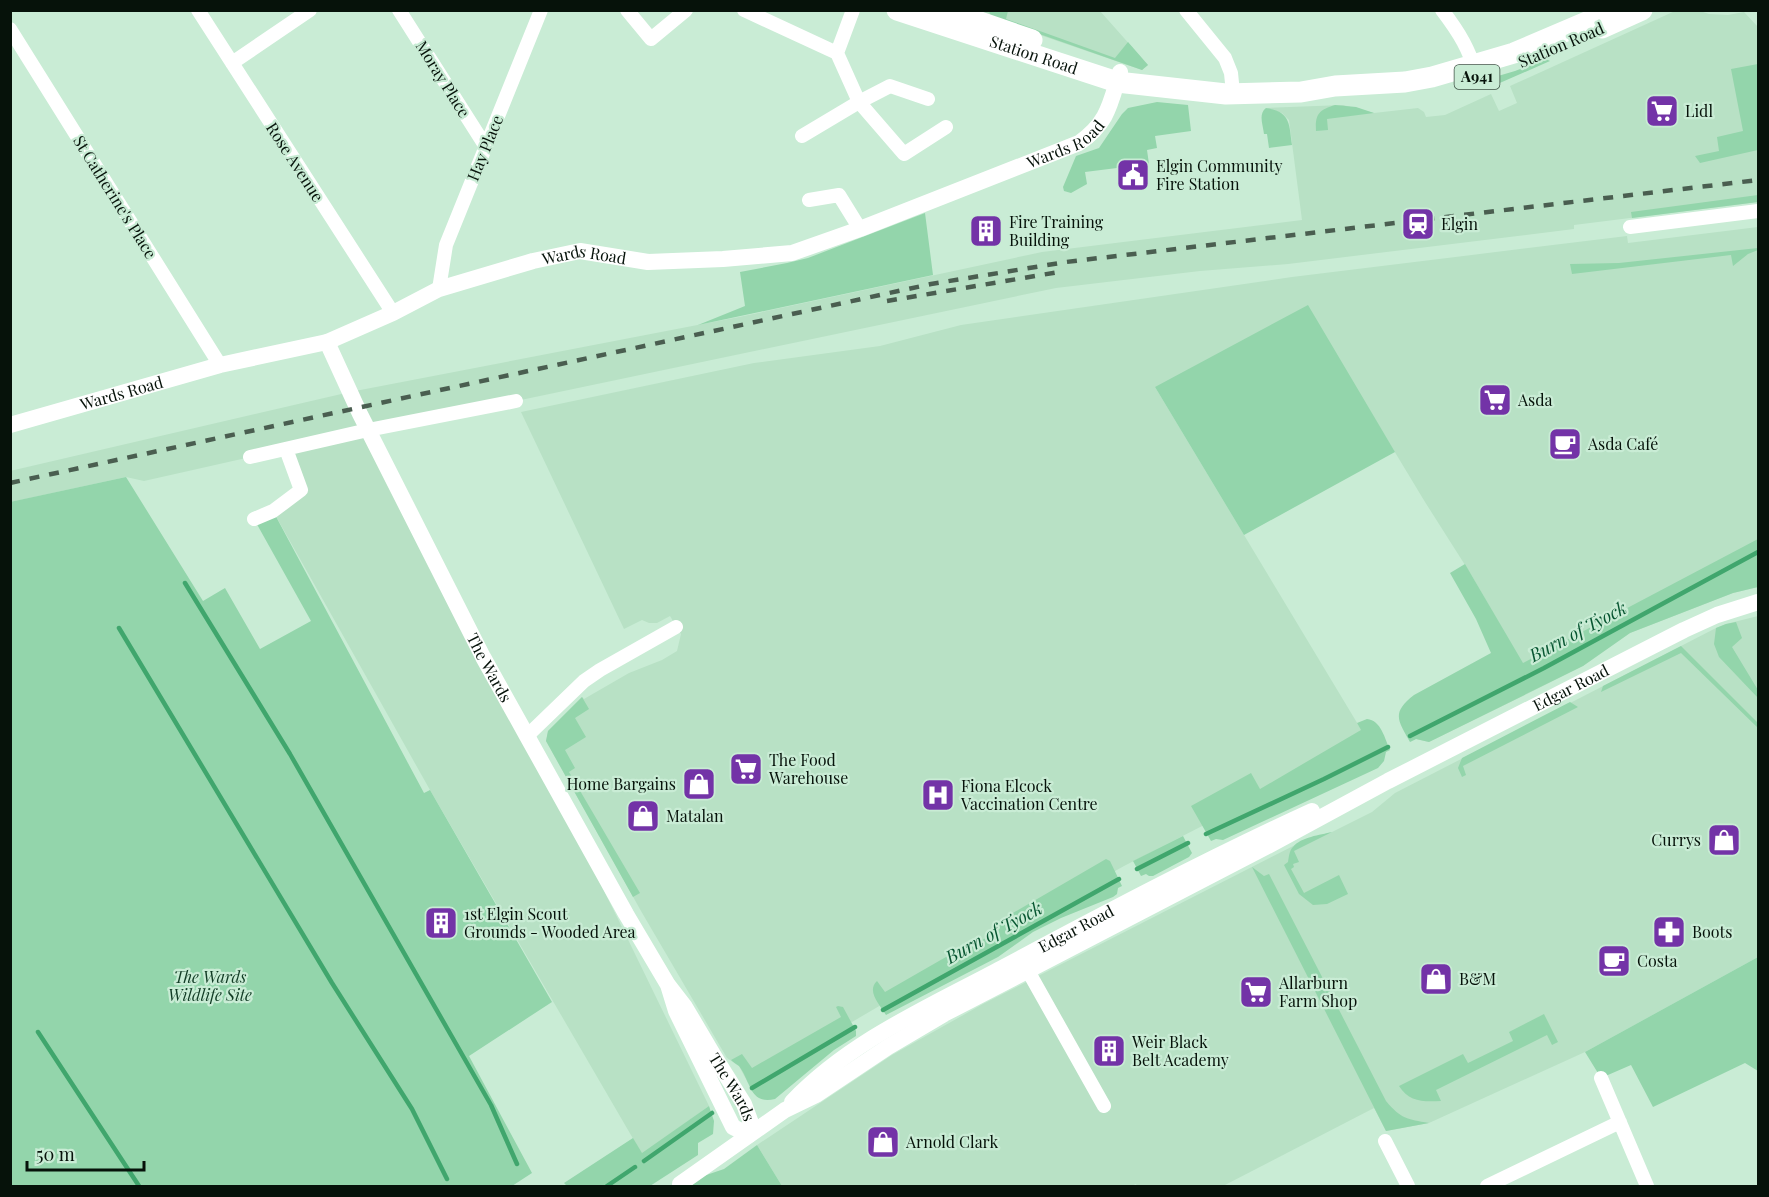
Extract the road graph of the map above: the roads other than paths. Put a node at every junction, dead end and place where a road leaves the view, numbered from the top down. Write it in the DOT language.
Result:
graph roads {
  1 [pos="198,10"];
  2 [pos="310,10"];
  3 [pos="399,10"];
  4 [pos="541,10"];
  5 [pos="627,10"];
  6 [pos="686,10"];
  7 [pos="744,10"];
  8 [pos="853,10"];
  9 [pos="897,10"];
  10 [pos="945,10"];
  11 [pos="1186,10"];
  12 [pos="1442,10"];
  13 [pos="1642,10"];
  14 [pos="1618,14"];
  15 [pos="10,29"];
  16 [pos="837,53"];
  17 [pos="232,63"];
  18 [pos="1476,71"];
  19 [pos="1119,77"];
  20 [pos="1233,93"];
  21 [pos="928,99"];
  22 [pos="859,102"];
  23 [pos="946,127"];
  24 [pos="802,136"];
  25 [pos="486,147"];
  26 [pos="809,200"];
  27 [pos="1758,211"];
  28 [pos="1630,227"];
  29 [pos="860,229"];
  30 [pos="439,289"];
  31 [pos="393,313"];
  32 [pos="327,342"];
  33 [pos="220,365"];
  34 [pos="516,401"];
  35 [pos="10,425"];
  36 [pos="368,430"];
  37 [pos="286,449"];
  38 [pos="250,457"];
  39 [pos="254,519"];
  40 [pos="1758,602"];
  41 [pos="676,627"];
  42 [pos="527,736"];
  43 [pos="1025,964"];
  44 [pos="668,984"];
  45 [pos="1601,1078"];
  46 [pos="1104,1106"];
  47 [pos="748,1111"];
  48 [pos="779,1114"];
  49 [pos="1620,1122"];
  50 [pos="733,1127"];
  51 [pos="749,1135"];
  52 [pos="1385,1141"];
  53 [pos="730,1148"];
  54 [pos="1496,1185"];
  55 [pos="679,1186"];
  56 [pos="1408,1186"];
  57 [pos="1647,1186"];
  1 -- 17 [label="street, Rose Avenue"];
  2 -- 17 [label="street"];
  3 -- 25 [label="street, Moray Place"];
  4 -- 25 [label="street, Hay Place"];
  5 -- 6 [label="street"];
  7 -- 16 [label="street"];
  8 -- 16 [label="street"];
  9 -- 19 [label="main road, Station Road / A941"];
  10 -- 19 [label="main road, A941"];
  11 -- 20 [label="street"];
  12 -- 18 [label="street"];
  13 -- 14 [label="main road, Station Road / A941"];
  14 -- 18 [label="main road, Station Road / A941"];
  15 -- 33 [label="street, St Catherine's Place"];
  16 -- 22 [label="street"];
  17 -- 31 [label="street, Rose Avenue"];
  18 -- 20 [label="main road, Station Road / A941"];
  19 -- 20 [label="main road, Station Road / A941"];
  19 -- 29 [label="street, Wards Road"];
  21 -- 22 [label="street"];
  22 -- 23 [label="street"];
  22 -- 24 [label="street"];
  25 -- 30 [label="street, Hay Place"];
  26 -- 29 [label="street"];
  27 -- 28 [label="street"];
  29 -- 30 [label="street, Wards Road"];
  30 -- 31 [label="street, Wards Road"];
  31 -- 32 [label="street, Wards Road"];
  32 -- 33 [label="street, Wards Road"];
  32 -- 36 [label="street, The Wards"];
  33 -- 35 [label="street, Wards Road"];
  34 -- 36 [label="street"];
  36 -- 38 [label="street"];
  36 -- 42 [label="street, The Wards"];
  37 -- 39 [label="street"];
  40 -- 43 [label="street, Edgar Road"];
  41 -- 42 [label="street"];
  42 -- 44 [label="street, The Wards"];
  43 -- 46 [label="street"];
  43 -- 48 [label="street, Edgar Road"];
  44 -- 47 [label="street, The Wards"];
  44 -- 50 [label="street, The Wards"];
  45 -- 49 [label="street"];
  47 -- 48 [label="street"];
  47 -- 51 [label="street, The Wards"];
  48 -- 51 [label="street, Edgar Road"];
  49 -- 54 [label="street"];
  49 -- 57 [label="street"];
  50 -- 51 [label="street, The Wards"];
  50 -- 53 [label="street"];
  51 -- 53 [label="street, Edgar Road"];
  52 -- 56 [label="street"];
  53 -- 55 [label="street, Edgar Road"];
}
